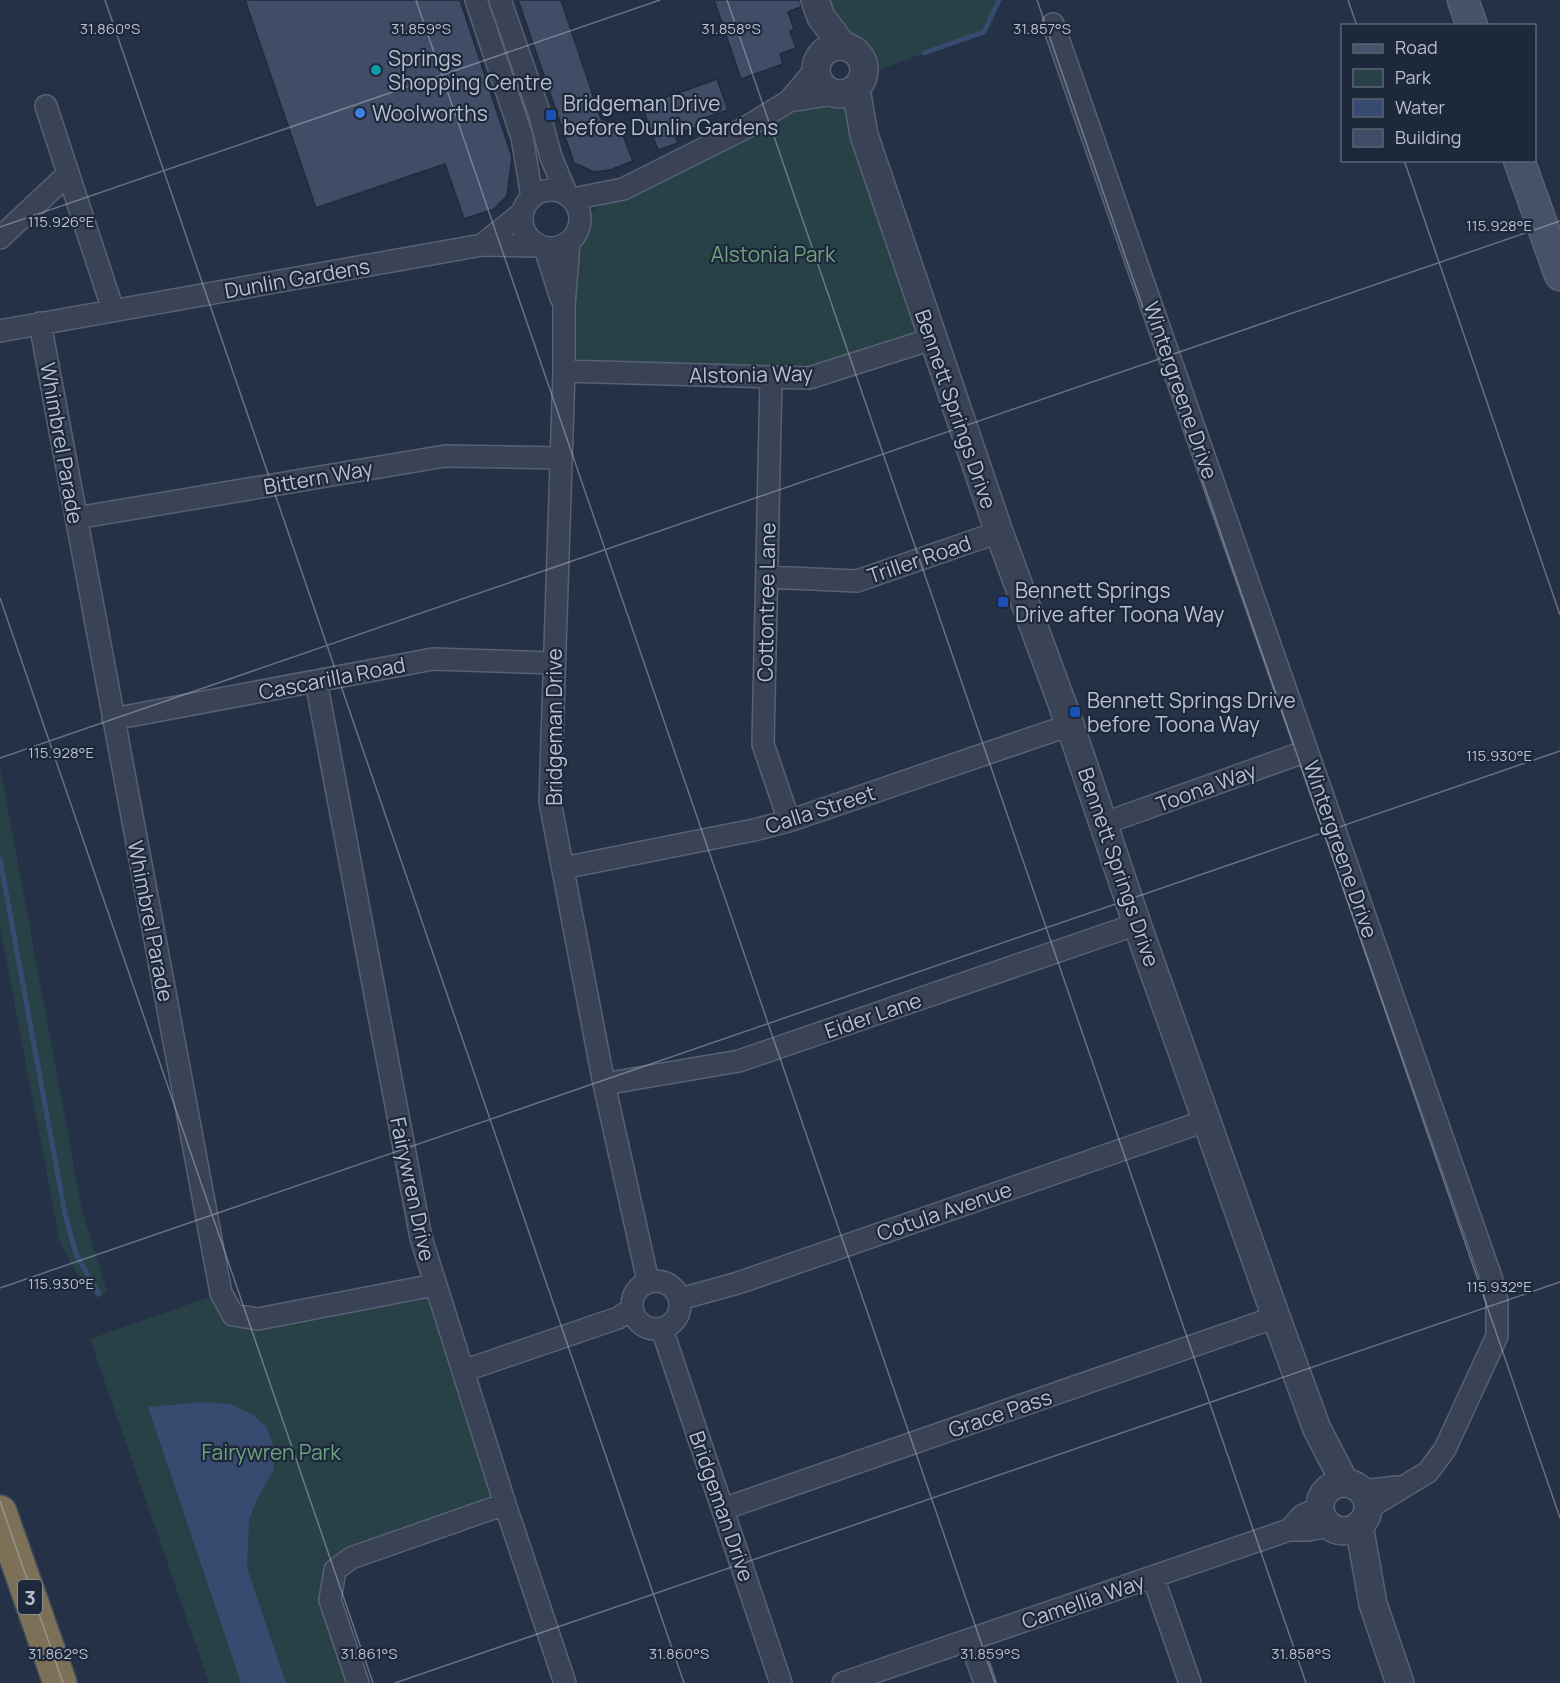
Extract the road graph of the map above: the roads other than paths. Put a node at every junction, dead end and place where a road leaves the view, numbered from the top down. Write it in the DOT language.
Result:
graph roads {
  1 [pos="476,0"];
  2 [pos="500,0"];
  3 [pos="1463,0"];
  4 [pos="818,9"];
  5 [pos="1053,24"];
  6 [pos="1471,24"];
  7 [pos="827,57"];
  8 [pos="844,93"];
  9 [pos="789,101"];
  10 [pos="46,106"];
  11 [pos="1520,162"];
  12 [pos="68,174"];
  13 [pos="624,189"];
  14 [pos="570,197"];
  15 [pos="527,205"];
  16 [pos="580,220"];
  17 [pos="0,238"];
  18 [pos="569,243"];
  19 [pos="482,245"];
  20 [pos="541,247"];
  21 [pos="1560,275"];
  22 [pos="564,307"];
  23 [pos="113,310"];
  24 [pos="40,323"];
  25 [pos="0,331"];
  26 [pos="932,339"];
  27 [pos="564,371"];
  28 [pos="771,378"];
  29 [pos="561,458"];
  30 [pos="76,518"];
  31 [pos="999,532"];
  32 [pos="766,577"];
  33 [pos="554,663"];
  34 [pos="316,681"];
  35 [pos="113,719"];
  36 [pos="1070,724"];
  37 [pos="1307,751"];
  38 [pos="789,820"];
  39 [pos="1105,823"];
  40 [pos="563,867"];
  41 [pos="1137,924"];
  42 [pos="604,1084"];
  43 [pos="1208,1120"];
  44 [pos="648,1281"];
  45 [pos="434,1285"];
  46 [pos="680,1299"];
  47 [pos="632,1309"];
  48 [pos="1276,1317"];
  49 [pos="662,1329"];
  50 [pos="463,1371"];
  51 [pos="505,1504"];
  52 [pos="1343,1508"];
  53 [pos="723,1509"];
  54 [pos="0,1512"];
  55 [pos="1153,1577"];
  56 [pos="970,1640"];
  57 [pos="60,1683"];
  58 [pos="358,1683"];
  59 [pos="565,1683"];
  60 [pos="781,1683"];
  61 [pos="843,1683"];
  62 [pos="985,1683"];
  63 [pos="1190,1683"];
  64 [pos="1400,1683"];
  1 -- 15 [label="street"];
  2 -- 14 [label="street"];
  3 -- 6 [label="main road"];
  4 -- 7 [label="street"];
  5 -- 37 [label="street, Wintergreene Drive"];
  7 -- 8 [label="street"];
  7 -- 8 [label="street"];
  7 -- 9 [label="street"];
  8 -- 9 [label="street"];
  8 -- 26 [label="street, Bennett Springs Drive"];
  9 -- 13 [label="street"];
  10 -- 12 [label="street"];
  11 -- 21 [label="main road"];
  12 -- 17 [label="street"];
  12 -- 23 [label="street"];
  13 -- 14 [label="street"];
  13 -- 16 [label="street"];
  14 -- 15 [label="street"];
  14 -- 16 [label="street"];
  15 -- 19 [label="street, Dunlin Gardens"];
  15 -- 20 [label="street"];
  16 -- 18 [label="street"];
  18 -- 20 [label="street"];
  18 -- 22 [label="street, Bridgeman Drive"];
  19 -- 20 [label="street, Dunlin Gardens"];
  19 -- 23 [label="street, Dunlin Gardens"];
  20 -- 22 [label="street, Bridgeman Drive"];
  22 -- 27 [label="street, Bridgeman Drive"];
  23 -- 24 [label="street, Dunlin Gardens"];
  24 -- 25 [label="street, Dunlin Gardens"];
  24 -- 30 [label="street, Whimbrel Parade"];
  26 -- 28 [label="street, Alstonia Way"];
  26 -- 31 [label="street, Bennett Springs Drive"];
  27 -- 28 [label="street, Alstonia Way"];
  27 -- 29 [label="street, Bridgeman Drive"];
  28 -- 32 [label="street, Cottontree Lane"];
  29 -- 30 [label="street, Bittern Way"];
  29 -- 33 [label="street, Bridgeman Drive"];
  30 -- 35 [label="street, Whimbrel Parade"];
  31 -- 32 [label="street, Triller Road"];
  31 -- 36 [label="street, Bennett Springs Drive"];
  32 -- 38 [label="street, Cottontree Lane"];
  33 -- 34 [label="street, Cascarilla Road"];
  33 -- 40 [label="street, Bridgeman Drive"];
  34 -- 35 [label="street, Cascarilla Road"];
  34 -- 45 [label="street, Fairywren Drive"];
  35 -- 45 [label="street, Whimbrel Parade"];
  36 -- 38 [label="street, Calla Street"];
  36 -- 39 [label="street, Bennett Springs Drive"];
  37 -- 39 [label="street, Toona Way"];
  37 -- 52 [label="street, Wintergreene Drive"];
  38 -- 40 [label="street, Calla Street"];
  39 -- 41 [label="street, Bennett Springs Drive"];
  40 -- 42 [label="street, Bridgeman Drive"];
  41 -- 42 [label="street, Eider Lane"];
  41 -- 43 [label="street, Bennett Springs Drive"];
  42 -- 44 [label="street, Bridgeman Drive"];
  43 -- 46 [label="street, Cotula Avenue"];
  43 -- 48 [label="street, Bennett Springs Drive"];
  44 -- 46 [label="street"];
  44 -- 47 [label="street"];
  45 -- 50 [label="street, Fairywren Drive"];
  46 -- 49 [label="street"];
  47 -- 49 [label="street"];
  47 -- 50 [label="street"];
  48 -- 52 [label="street, Bennett Springs Drive"];
  48 -- 53 [label="street, Grace Pass"];
  49 -- 53 [label="street, Bridgeman Drive"];
  50 -- 51 [label="street, Fairywren Drive"];
  51 -- 58 [label="street"];
  51 -- 59 [label="street, Fairywren Drive"];
  52 -- 55 [label="street, Camellia Way"];
  52 -- 64 [label="street, Bennett Springs Drive"];
  53 -- 60 [label="street, Bridgeman Drive"];
  54 -- 57 [label="highway, 3"];
  55 -- 56 [label="street, Camellia Way"];
  55 -- 63 [label="street"];
  56 -- 61 [label="street, Camellia Way"];
  56 -- 62 [label="street"];
}
